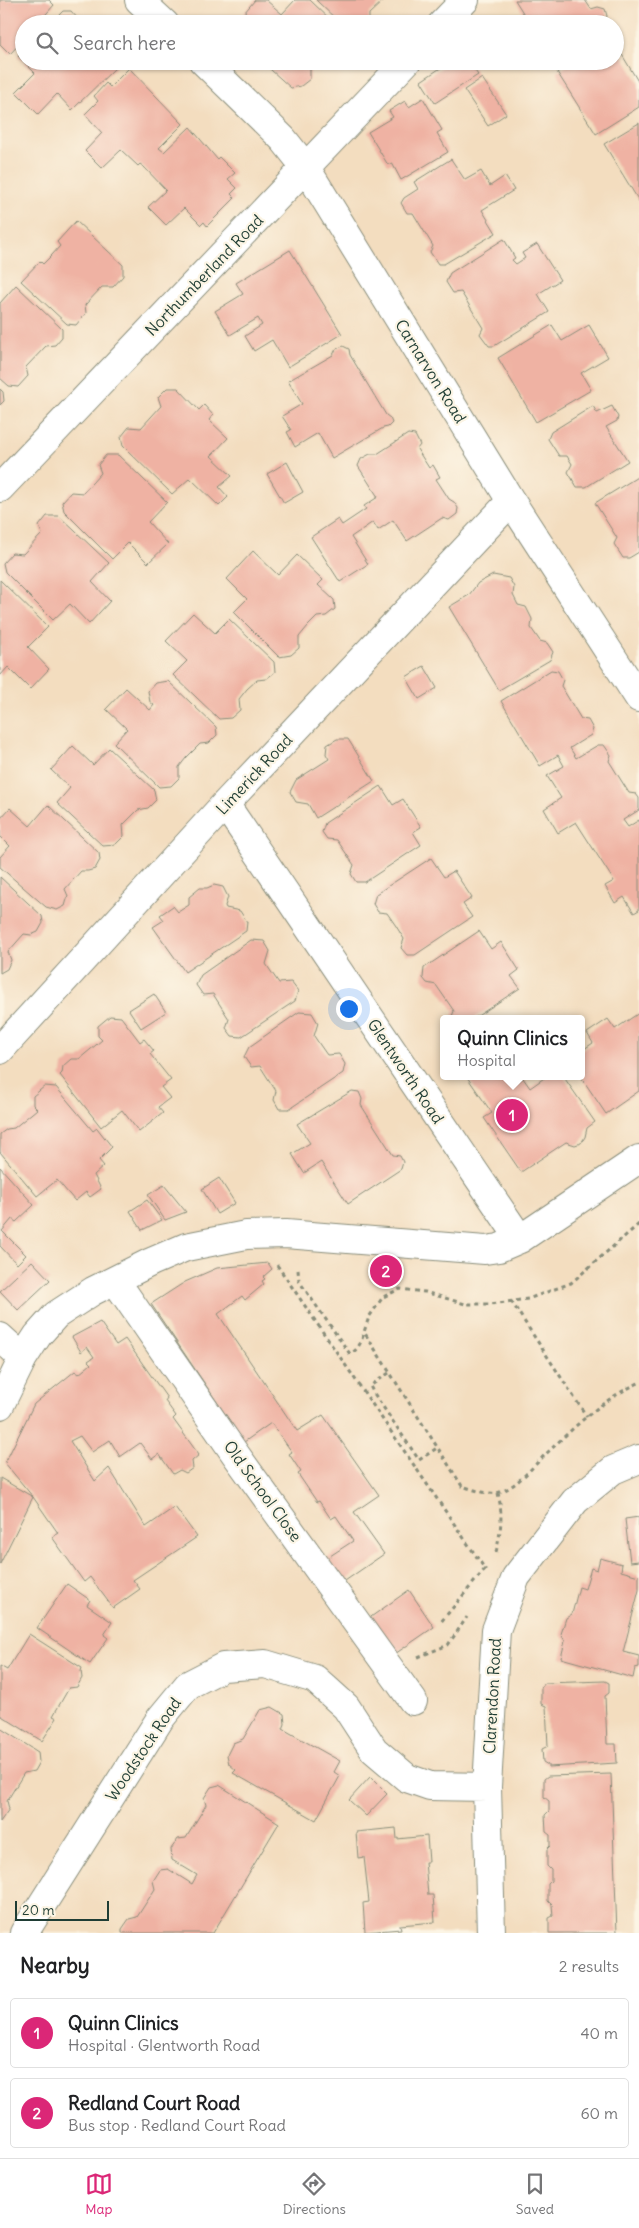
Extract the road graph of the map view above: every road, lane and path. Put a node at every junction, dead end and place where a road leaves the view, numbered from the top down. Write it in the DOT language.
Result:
graph roads {
  1 [pos="139,0"];
  2 [pos="464,0"];
  3 [pos="155,15"];
  4 [pos="450,15"];
  5 [pos="212,70"];
  6 [pos="399,70"];
  7 [pos="306,168"];
  8 [pos="0,488"];
  9 [pos="511,501"];
  10 [pos="639,698"];
  11 [pos="225,804"];
  12 [pos="0,1050"];
  13 [pos="639,1159"];
  14 [pos="639,1224"];
  15 [pos="520,1239"];
  16 [pos="276,1265"];
  17 [pos="298,1270"];
  18 [pos="115,1280"];
  19 [pos="511,1301"];
  20 [pos="364,1332"];
  21 [pos="0,1337"];
  22 [pos="23,1358"];
  23 [pos="389,1373"];
  24 [pos="639,1383"];
  25 [pos="0,1405"];
  26 [pos="587,1417"];
  27 [pos="393,1421"];
  28 [pos="386,1426"];
  29 [pos="437,1448"];
  30 [pos="639,1459"];
  31 [pos="498,1493"];
  32 [pos="496,1556"];
  33 [pos="468,1615"];
  34 [pos="440,1623"];
  35 [pos="390,1669"];
  36 [pos="414,1701"];
  37 [pos="487,1787"];
  38 [pos="24,1933"];
  39 [pos="491,1933"];
  1 -- 3 [label="street"];
  2 -- 4 [label="street"];
  5 -- 7 [label="street, Carnarvon Road"];
  6 -- 7 [label="street, Northumberland Road"];
  7 -- 8 [label="street, Northumberland Road"];
  7 -- 9 [label="street, Carnarvon Road"];
  9 -- 10 [label="street, Carnarvon Road"];
  9 -- 11 [label="street, Limerick Road"];
  11 -- 12 [label="street, Limerick Road"];
  11 -- 15 [label="street, Glentworth Road"];
  13 -- 15 [label="street"];
  14 -- 19 [label="path"];
  15 -- 18 [label="street"];
  16 -- 28 [label="path"];
  17 -- 20 [label="path"];
  18 -- 22 [label="street"];
  18 -- 35 [label="street, Old School Close"];
  19 -- 20 [label="path"];
  19 -- 26 [label="path"];
  20 -- 23 [label="path"];
  21 -- 22 [label="street"];
  22 -- 25 [label="street"];
  23 -- 27 [label="path"];
  23 -- 29 [label="path"];
  24 -- 26 [label="path"];
  26 -- 31 [label="path"];
  27 -- 28 [label="path"];
  27 -- 29 [label="path"];
  28 -- 34 [label="path"];
  29 -- 31 [label="path"];
  30 -- 37 [label="street, Clarendon Road"];
  31 -- 32 [label="path"];
  33 -- 35 [label="path"];
  35 -- 36 [label="street, Old School Close"];
  37 -- 38 [label="street, Woodstock Road"];
  37 -- 39 [label="street, Clarendon Road"];
}
